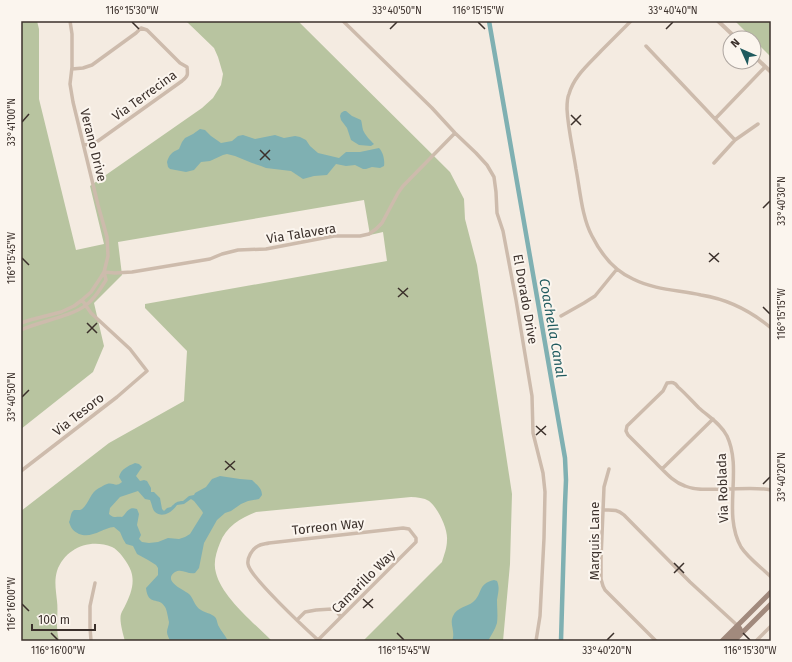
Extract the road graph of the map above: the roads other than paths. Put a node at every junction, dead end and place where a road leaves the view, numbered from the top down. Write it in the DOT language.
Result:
graph roads {
  1 [pos="70,21"];
  2 [pos="343,21"];
  3 [pos="631,21"];
  4 [pos="718,21"];
  5 [pos="728,30"];
  6 [pos="646,46"];
  7 [pos="762,63"];
  8 [pos="765,66"];
  9 [pos="72,68"];
  10 [pos="771,72"];
  11 [pos="715,119"];
  12 [pos="758,124"];
  13 [pos="455,133"];
  14 [pos="735,140"];
  15 [pos="84,145"];
  16 [pos="714,163"];
  17 [pos="617,269"];
  18 [pos="104,272"];
  19 [pos="82,300"];
  20 [pos="86,305"];
  21 [pos="561,316"];
  22 [pos="21,323"];
  23 [pos="771,328"];
  24 [pos="21,330"];
  25 [pos="713,419"];
  26 [pos="609,469"];
  27 [pos="662,469"];
  28 [pos="21,471"];
  29 [pos="733,489"];
  30 [pos="771,490"];
  31 [pos="603,510"];
  32 [pos="413,533"];
  33 [pos="771,577"];
  34 [pos="94,583"];
  35 [pos="771,592"];
  36 [pos="771,604"];
  37 [pos="341,617"];
  38 [pos="297,620"];
  39 [pos="738,626"];
  40 [pos="771,626"];
  41 [pos="91,641"];
  42 [pos="318,641"];
  43 [pos="536,641"];
  44 [pos="656,641"];
  45 [pos="722,641"];
  46 [pos="728,641"];
  47 [pos="734,641"];
  48 [pos="756,641"];
  1 -- 9 [label="street, Verano Drive"];
  2 -- 13 [label="street, El Dorado Drive"];
  3 -- 17 [label="street"];
  4 -- 5 [label="street"];
  6 -- 11 [label="street"];
  7 -- 8 [label="street"];
  8 -- 10 [label="street"];
  8 -- 11 [label="street"];
  9 -- 15 [label="street, Verano Drive"];
  9 -- 15 [label="street, Via Terrecina"];
  11 -- 14 [label="street"];
  12 -- 14 [label="street"];
  13 -- 18 [label="street, Via Talavera"];
  13 -- 43 [label="street, El Dorado Drive"];
  14 -- 16 [label="street"];
  15 -- 18 [label="street, Verano Drive"];
  17 -- 21 [label="street"];
  17 -- 23 [label="street"];
  18 -- 19 [label="street"];
  18 -- 20 [label="street, Verano Drive"];
  19 -- 20 [label="street"];
  19 -- 22 [label="street"];
  20 -- 24 [label="street"];
  20 -- 28 [label="street, Via Tesoro"];
  25 -- 27 [label="street"];
  25 -- 27 [label="street, Via Roblada"];
  25 -- 29 [label="street, Via Roblada"];
  26 -- 31 [label="street, Marquis Lane"];
  27 -- 29 [label="street"];
  29 -- 30 [label="street"];
  29 -- 33 [label="street, Via Roblada"];
  31 -- 39 [label="street"];
  31 -- 44 [label="street, Marquis Lane"];
  32 -- 37 [label="street, Camarillo Way"];
  32 -- 38 [label="street, Torreon Way"];
  34 -- 41 [label="street"];
  35 -- 39 [label="main road"];
  36 -- 47 [label="main road"];
  37 -- 38 [label="street"];
  37 -- 42 [label="street, Camarillo Way"];
  38 -- 42 [label="street"];
  39 -- 45 [label="main road"];
  39 -- 46 [label="main road"];
  40 -- 48 [label="street"];
}
